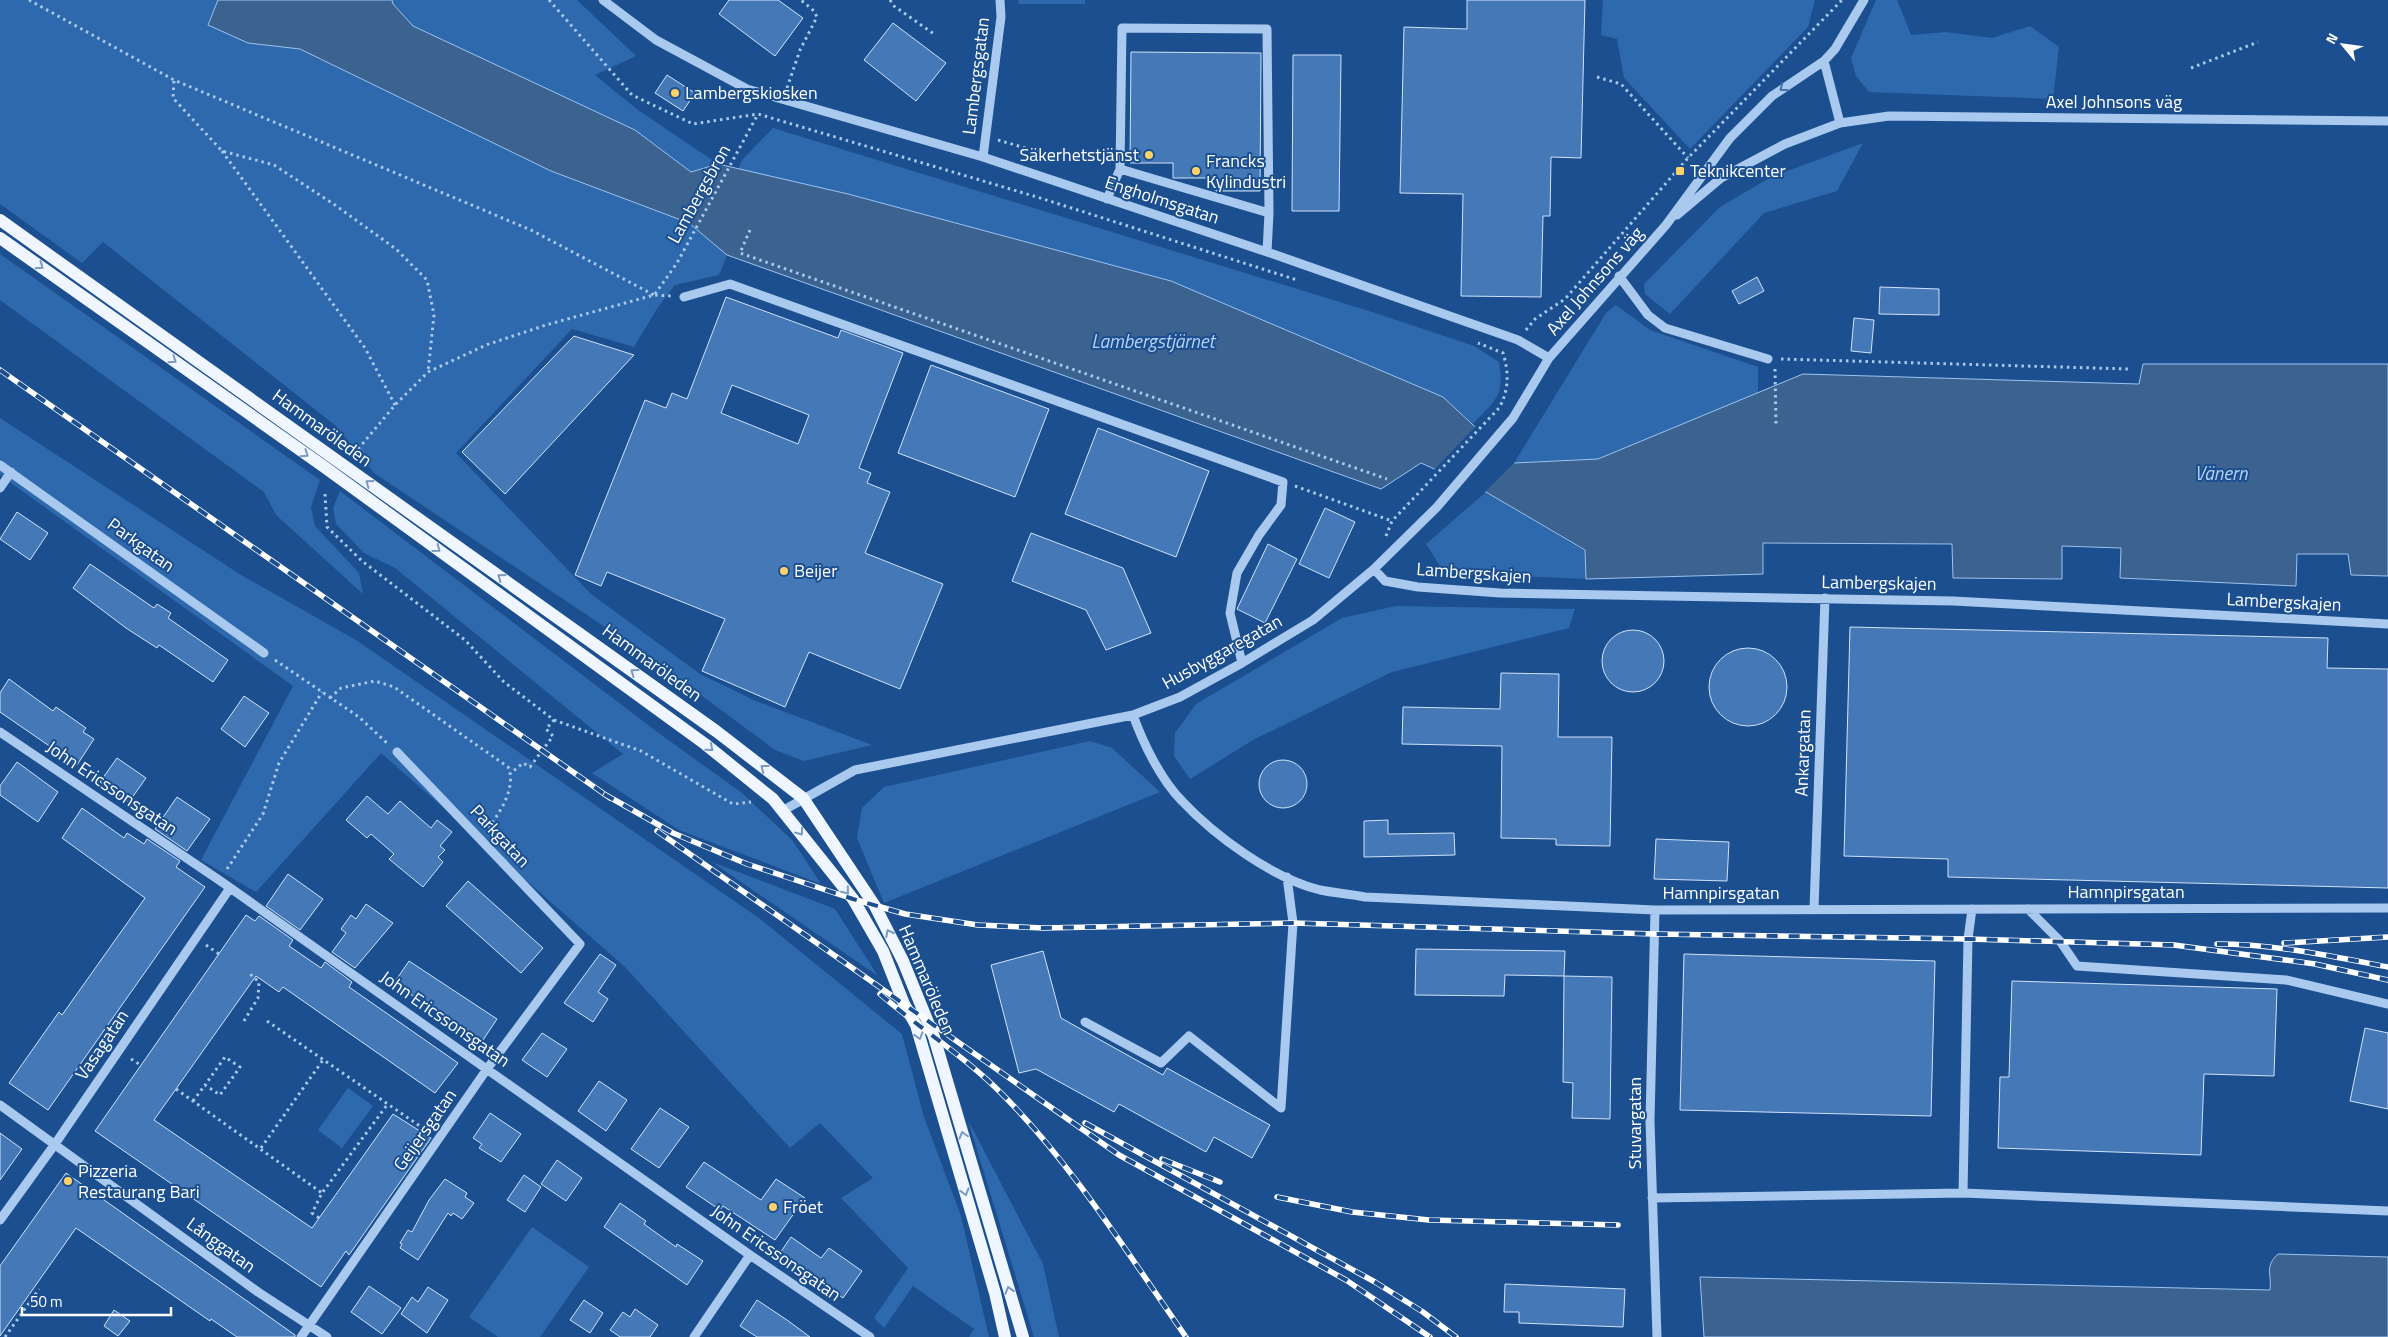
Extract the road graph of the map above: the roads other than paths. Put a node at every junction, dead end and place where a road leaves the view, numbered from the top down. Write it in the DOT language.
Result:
graph roads {
  1 [pos="604,0"];
  2 [pos="1000,0"];
  3 [pos="1864,0"];
  4 [pos="1824,61"];
  5 [pos="2388,121"];
  6 [pos="1840,123"];
  7 [pos="983,156"];
  8 [pos="1120,169"];
  9 [pos="1107,199"];
  10 [pos="1269,213"];
  11 [pos="0,220"];
  12 [pos="1666,225"];
  13 [pos="0,238"];
  14 [pos="1267,252"];
  15 [pos="1619,276"];
  16 [pos="684,297"];
  17 [pos="1550,358"];
  18 [pos="1768,359"];
  19 [pos="0,464"];
  20 [pos="11,472"];
  21 [pos="0,488"];
  22 [pos="1374,570"];
  23 [pos="1825,598"];
  24 [pos="2388,624"];
  25 [pos="264,653"];
  26 [pos="1242,663"];
  27 [pos="1133,715"];
  28 [pos="0,732"];
  29 [pos="397,752"];
  30 [pos="803,798"];
  31 [pos="784,810"];
  32 [pos="1287,877"];
  33 [pos="230,888"];
  34 [pos="2388,908"];
  35 [pos="1814,909"];
  36 [pos="1972,909"];
  37 [pos="2028,909"];
  38 [pos="1655,910"];
  39 [pos="580,944"];
  40 [pos="2388,1004"];
  41 [pos="1085,1022"];
  42 [pos="487,1069"];
  43 [pos="0,1105"];
  44 [pos="55,1144"];
  45 [pos="1963,1193"];
  46 [pos="1652,1198"];
  47 [pos="2388,1211"];
  48 [pos="0,1220"];
  49 [pos="750,1255"];
  50 [pos="310,1325"];
  51 [pos="301,1337"];
  52 [pos="327,1337"];
  53 [pos="694,1337"];
  54 [pos="870,1337"];
  55 [pos="1005,1337"];
  56 [pos="1023,1337"];
  57 [pos="1657,1337"];
  1 -- 7 [label="street, Engholmsgatan"];
  2 -- 7 [label="street, Lambergsgatan"];
  3 -- 4 [label="street, Axel Johnsons väg"];
  4 -- 6 [label="street"];
  4 -- 12 [label="street, Axel Johnsons väg, one-way"];
  5 -- 6 [label="street, Axel Johnsons väg"];
  6 -- 12 [label="street, Axel Johnsons väg"];
  7 -- 9 [label="street, Engholmsgatan"];
  8 -- 9 [label="street"];
  8 -- 10 [label="street"];
  8 -- 10 [label="street"];
  9 -- 14 [label="street, Engholmsgatan"];
  10 -- 14 [label="street"];
  30 -- 11 [label="main road, Hammaröleden, one-way"];
  12 -- 15 [label="street, Axel Johnsons väg"];
  13 -- 31 [label="main road, Hammaröleden, one-way"];
  14 -- 17 [label="street, Engholmsgatan"];
  15 -- 17 [label="street, Axel Johnsons väg"];
  15 -- 18 [label="street"];
  16 -- 26 [label="street"];
  17 -- 22 [label="street, Husbyggaregatan"];
  19 -- 20 [label="street, Parkgatan"];
  20 -- 21 [label="street"];
  20 -- 25 [label="street, Parkgatan"];
  22 -- 23 [label="street, Lambergskajen"];
  22 -- 26 [label="street, Husbyggaregatan"];
  23 -- 24 [label="street, Lambergskajen"];
  23 -- 35 [label="street, Ankargatan"];
  26 -- 27 [label="street, Husbyggaregatan"];
  27 -- 30 [label="street, Husbyggaregatan"];
  27 -- 32 [label="street, Hamnpirsgatan"];
  28 -- 33 [label="street, John Ericssonsgatan"];
  29 -- 39 [label="street, Parkgatan"];
  30 -- 31 [label="street, Husbyggaregatan"];
  56 -- 30 [label="main road, Hammaröleden, one-way"];
  31 -- 55 [label="main road, Hammaröleden, one-way"];
  32 -- 38 [label="street, Hamnpirsgatan"];
  32 -- 41 [label="street"];
  33 -- 42 [label="street, John Ericssonsgatan"];
  33 -- 44 [label="street, Vasagatan"];
  34 -- 37 [label="street, Hamnpirsgatan"];
  35 -- 36 [label="street, Hamnpirsgatan"];
  35 -- 38 [label="street, Hamnpirsgatan"];
  36 -- 37 [label="street, Hamnpirsgatan"];
  36 -- 45 [label="street"];
  37 -- 40 [label="street"];
  38 -- 46 [label="street, Stuvargatan"];
  39 -- 42 [label="street, Geijersgatan"];
  42 -- 49 [label="street, John Ericssonsgatan"];
  42 -- 50 [label="street, Geijersgatan"];
  43 -- 44 [label="street, Långgatan"];
  44 -- 48 [label="street, Vasagatan"];
  44 -- 50 [label="street, Långgatan"];
  45 -- 46 [label="street"];
  45 -- 47 [label="street"];
  46 -- 57 [label="street, Stuvargatan"];
  49 -- 53 [label="street"];
  49 -- 54 [label="street, John Ericssonsgatan"];
  50 -- 51 [label="street, Geijersgatan"];
  50 -- 52 [label="street, Långgatan"];
}
